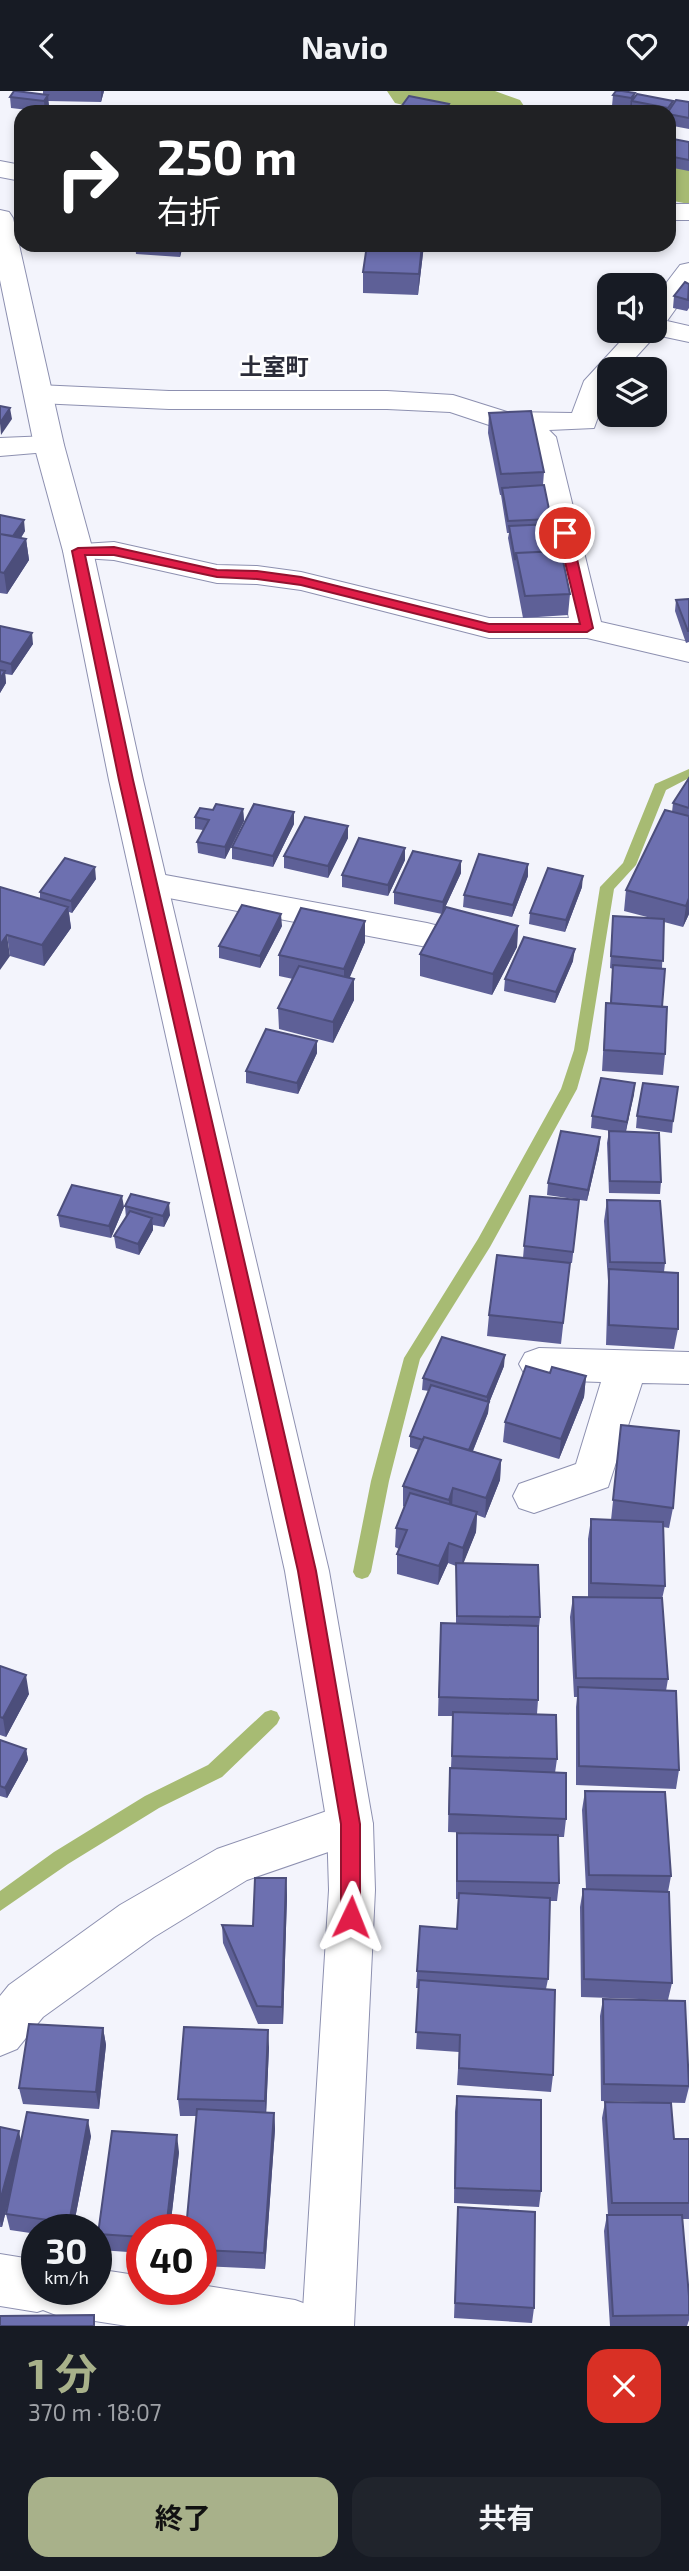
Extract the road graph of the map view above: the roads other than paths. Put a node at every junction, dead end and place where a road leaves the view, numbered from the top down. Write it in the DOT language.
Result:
graph roads {
  1 [pos="0,218"];
  2 [pos="689,271"];
  3 [pos="667,301"];
  4 [pos="667,329"];
  5 [pos="689,334"];
  6 [pos="634,343"];
  7 [pos="621,357"];
  8 [pos="597,384"];
  9 [pos="38,394"];
  10 [pos="542,437"];
  11 [pos="49,445"];
  12 [pos="0,447"];
  13 [pos="78,551"];
  14 [pos="587,628"];
  15 [pos="689,652"];
  16 [pos="149,884"];
  17 [pos="427,935"];
  18 [pos="539,1364"];
  19 [pos="626,1368"];
  20 [pos="689,1368"];
  21 [pos="534,1496"];
  22 [pos="350,1824"];
  23 [pos="0,2033"];
  24 [pos="0,2280"];
  25 [pos="21,2283"];
  26 [pos="112,2298"];
  27 [pos="295,2326"];
  28 [pos="328,2326"];
  1 -- 9 [label="street"];
  2 -- 3 [label="street"];
  4 -- 5 [label="street"];
  6 -- 7 [label="street"];
  8 -- 9 [label="street"];
  9 -- 11 [label="street"];
  10 -- 14 [label="street"];
  11 -- 12 [label="street"];
  11 -- 13 [label="street"];
  13 -- 14 [label="street"];
  13 -- 16 [label="street"];
  14 -- 15 [label="street"];
  16 -- 17 [label="street"];
  16 -- 22 [label="street"];
  18 -- 19 [label="street"];
  19 -- 20 [label="street"];
  19 -- 21 [label="street"];
  22 -- 23 [label="street"];
  22 -- 28 [label="street"];
  24 -- 25 [label="street"];
  26 -- 27 [label="street"];
}
